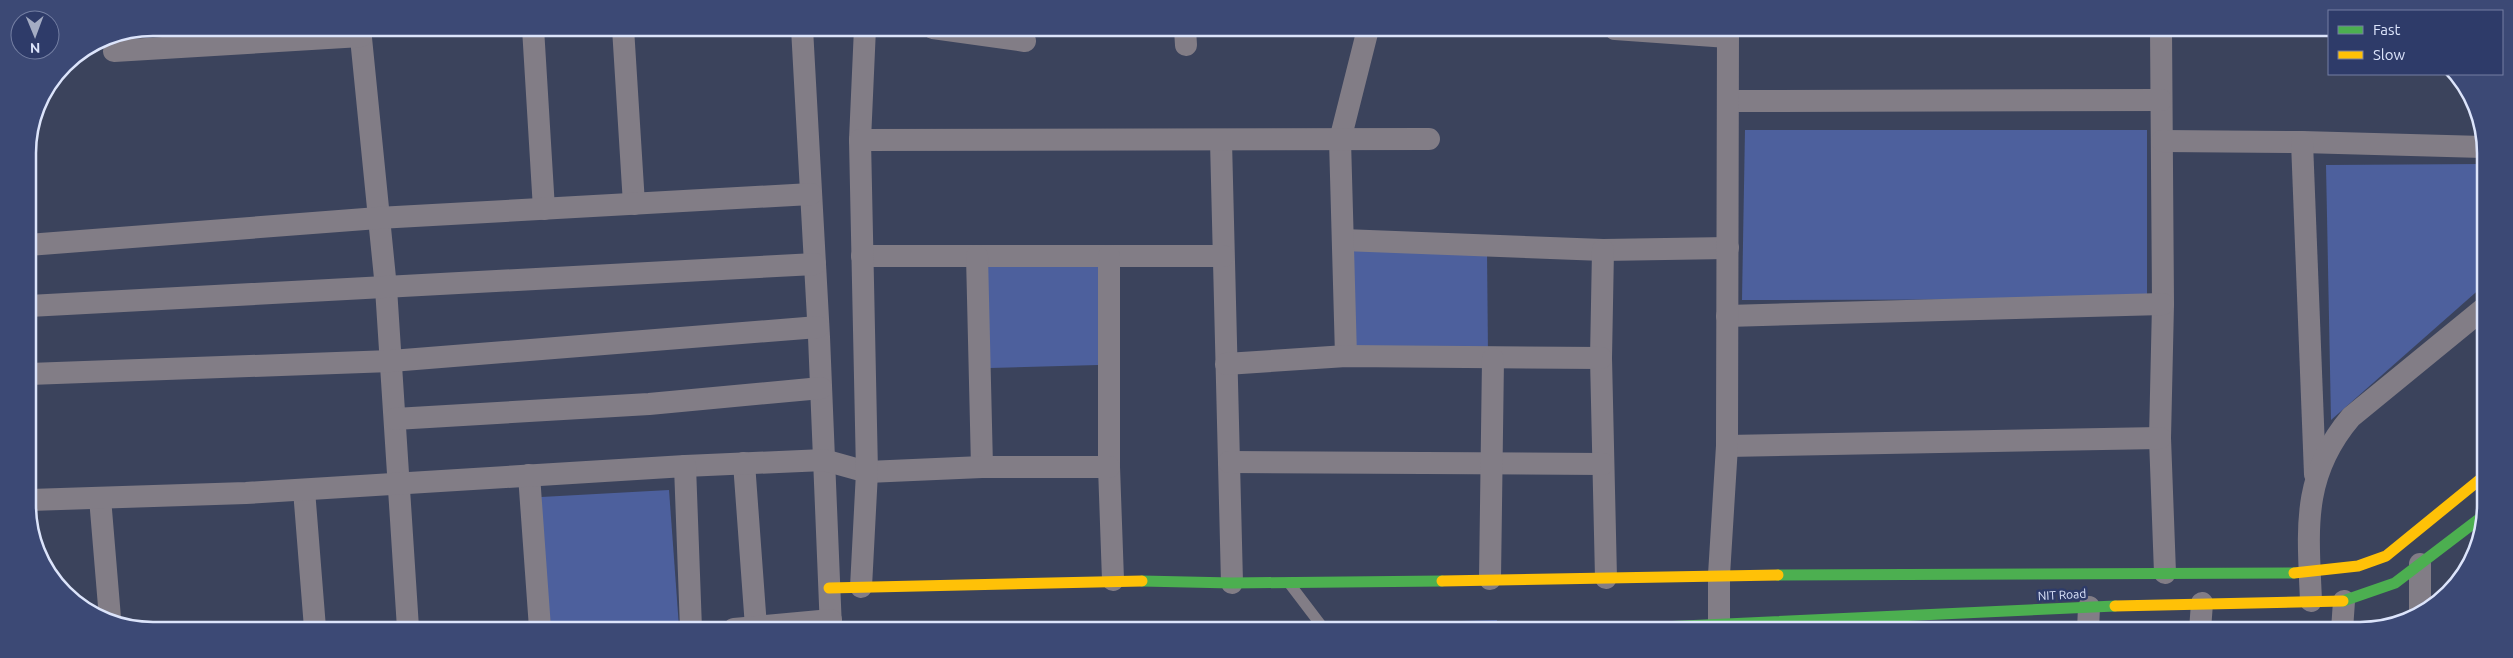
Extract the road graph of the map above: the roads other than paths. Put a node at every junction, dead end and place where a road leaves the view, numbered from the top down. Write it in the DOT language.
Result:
graph roads {
  1 [pos="308,36"];
  2 [pos="360,36"];
  3 [pos="533,36"];
  4 [pos="624,36"];
  5 [pos="802,36"];
  6 [pos="865,36"];
  7 [pos="990,36"];
  8 [pos="1366,36"];
  9 [pos="1728,36"];
  10 [pos="2161,36"];
  11 [pos="1026,41"];
  12 [pos="114,51"];
  13 [pos="2160,100"];
  14 [pos="1728,101"];
  15 [pos="1429,139"];
  16 [pos="860,140"];
  17 [pos="1340,140"];
  18 [pos="1221,141"];
  19 [pos="2162,141"];
  20 [pos="2302,142"];
  21 [pos="2477,147"];
  22 [pos="811,194"];
  23 [pos="634,204"];
  24 [pos="544,209"];
  25 [pos="378,218"];
  26 [pos="1343,240"];
  27 [pos="37,244"];
  28 [pos="1728,248"];
  29 [pos="1603,250"];
  30 [pos="862,256"];
  31 [pos="977,256"];
  32 [pos="1109,256"];
  33 [pos="1224,256"];
  34 [pos="815,264"];
  35 [pos="386,288"];
  36 [pos="2163,304"];
  37 [pos="37,306"];
  38 [pos="2477,314"];
  39 [pos="1727,316"];
  40 [pos="818,327"];
  41 [pos="1346,356"];
  42 [pos="1601,358"];
  43 [pos="1493,359"];
  44 [pos="391,361"];
  45 [pos="1226,364"];
  46 [pos="36,374"];
  47 [pos="821,388"];
  48 [pos="395,419"];
  49 [pos="2160,438"];
  50 [pos="1727,446"];
  51 [pos="824,460"];
  52 [pos="1229,462"];
  53 [pos="744,463"];
  54 [pos="1491,463"];
  55 [pos="1603,464"];
  56 [pos="685,466"];
  57 [pos="1109,466"];
  58 [pos="982,468"];
  59 [pos="867,472"];
  60 [pos="530,475"];
  61 [pos="2315,478"];
  62 [pos="2477,482"];
  63 [pos="399,483"];
  64 [pos="304,490"];
  65 [pos="100,498"];
  66 [pos="36,500"];
  67 [pos="2476,522"];
  68 [pos="2420,564"];
  69 [pos="2165,573"];
  70 [pos="2310,573"];
  71 [pos="1719,575"];
  72 [pos="1606,578"];
  73 [pos="1490,579"];
  74 [pos="1113,580"];
  75 [pos="1288,582"];
  76 [pos="1232,583"];
  77 [pos="861,587"];
  78 [pos="829,588"];
  79 [pos="2311,601"];
  80 [pos="2344,601"];
  81 [pos="2202,603"];
  82 [pos="2420,605"];
  83 [pos="2089,607"];
  84 [pos="110,613"];
  85 [pos="1318,621"];
  86 [pos="1719,621"];
  87 [pos="1796,621"];
  88 [pos="2088,621"];
  89 [pos="2201,621"];
  90 [pos="2343,621"];
  91 [pos="315,622"];
  92 [pos="408,622"];
  93 [pos="540,622"];
  94 [pos="692,622"];
  95 [pos="745,622"];
  96 [pos="831,622"];
  1 -- 12 [label="street"];
  2 -- 25 [label="street"];
  3 -- 24 [label="street"];
  4 -- 23 [label="street"];
  5 -- 22 [label="street"];
  6 -- 16 [label="street"];
  7 -- 11 [label="street"];
  8 -- 17 [label="street"];
  9 -- 14 [label="street"];
  10 -- 13 [label="street"];
  13 -- 14 [label="street"];
  13 -- 19 [label="street"];
  14 -- 28 [label="street"];
  15 -- 17 [label="street"];
  16 -- 18 [label="street"];
  16 -- 30 [label="street"];
  17 -- 18 [label="street"];
  17 -- 26 [label="street"];
  18 -- 33 [label="street"];
  19 -- 20 [label="street"];
  19 -- 36 [label="street"];
  20 -- 21 [label="street"];
  20 -- 61 [label="street"];
  22 -- 23 [label="street"];
  22 -- 34 [label="street"];
  23 -- 24 [label="street"];
  24 -- 25 [label="street"];
  25 -- 27 [label="street"];
  25 -- 35 [label="street"];
  26 -- 29 [label="street"];
  26 -- 41 [label="street"];
  28 -- 29 [label="street"];
  28 -- 39 [label="street"];
  29 -- 42 [label="street"];
  30 -- 31 [label="street"];
  30 -- 59 [label="street"];
  31 -- 32 [label="street"];
  31 -- 58 [label="street"];
  32 -- 33 [label="street"];
  32 -- 57 [label="street"];
  33 -- 45 [label="street"];
  34 -- 35 [label="street"];
  34 -- 40 [label="street"];
  35 -- 37 [label="street"];
  35 -- 44 [label="street"];
  36 -- 39 [label="street"];
  36 -- 49 [label="street"];
  38 -- 61 [label="street"];
  39 -- 50 [label="street"];
  40 -- 44 [label="street"];
  40 -- 47 [label="street"];
  41 -- 43 [label="street"];
  41 -- 45 [label="street"];
  42 -- 43 [label="street"];
  42 -- 55 [label="street"];
  43 -- 54 [label="street"];
  44 -- 46 [label="street"];
  44 -- 48 [label="street"];
  45 -- 52 [label="street"];
  47 -- 48 [label="street"];
  47 -- 51 [label="street"];
  48 -- 63 [label="street"];
  49 -- 50 [label="street"];
  49 -- 69 [label="street"];
  50 -- 71 [label="street"];
  51 -- 53 [label="street"];
  51 -- 59 [label="street"];
  51 -- 78 [label="street"];
  52 -- 54 [label="street"];
  52 -- 76 [label="street"];
  53 -- 56 [label="street"];
  53 -- 95 [label="street"];
  54 -- 55 [label="street"];
  54 -- 73 [label="street"];
  55 -- 72 [label="street"];
  56 -- 60 [label="street"];
  56 -- 94 [label="street"];
  57 -- 58 [label="street"];
  57 -- 74 [label="street"];
  58 -- 59 [label="street"];
  59 -- 77 [label="street"];
  60 -- 63 [label="street"];
  60 -- 93 [label="street"];
  61 -- 70 [label="street"];
  62 -- 70 [label="street"];
  63 -- 64 [label="street"];
  63 -- 92 [label="street"];
  64 -- 65 [label="street"];
  64 -- 91 [label="street"];
  65 -- 66 [label="street"];
  65 -- 84 [label="street"];
  67 -- 68 [label="street, NIT Road"];
  68 -- 80 [label="street, NIT Road"];
  68 -- 82 [label="street"];
  69 -- 70 [label="street"];
  69 -- 71 [label="street"];
  70 -- 79 [label="street"];
  71 -- 72 [label="street"];
  71 -- 86 [label="street"];
  72 -- 73 [label="street"];
  73 -- 75 [label="street"];
  74 -- 76 [label="street"];
  74 -- 77 [label="street"];
  75 -- 76 [label="street"];
  75 -- 85 [label="lane"];
  77 -- 78 [label="street"];
  78 -- 96 [label="street"];
  79 -- 80 [label="street, NIT Road"];
  79 -- 81 [label="street, NIT Road"];
  80 -- 90 [label="street"];
  81 -- 83 [label="street, NIT Road"];
  81 -- 89 [label="street"];
  83 -- 87 [label="street, NIT Road"];
  83 -- 88 [label="street"];
}
